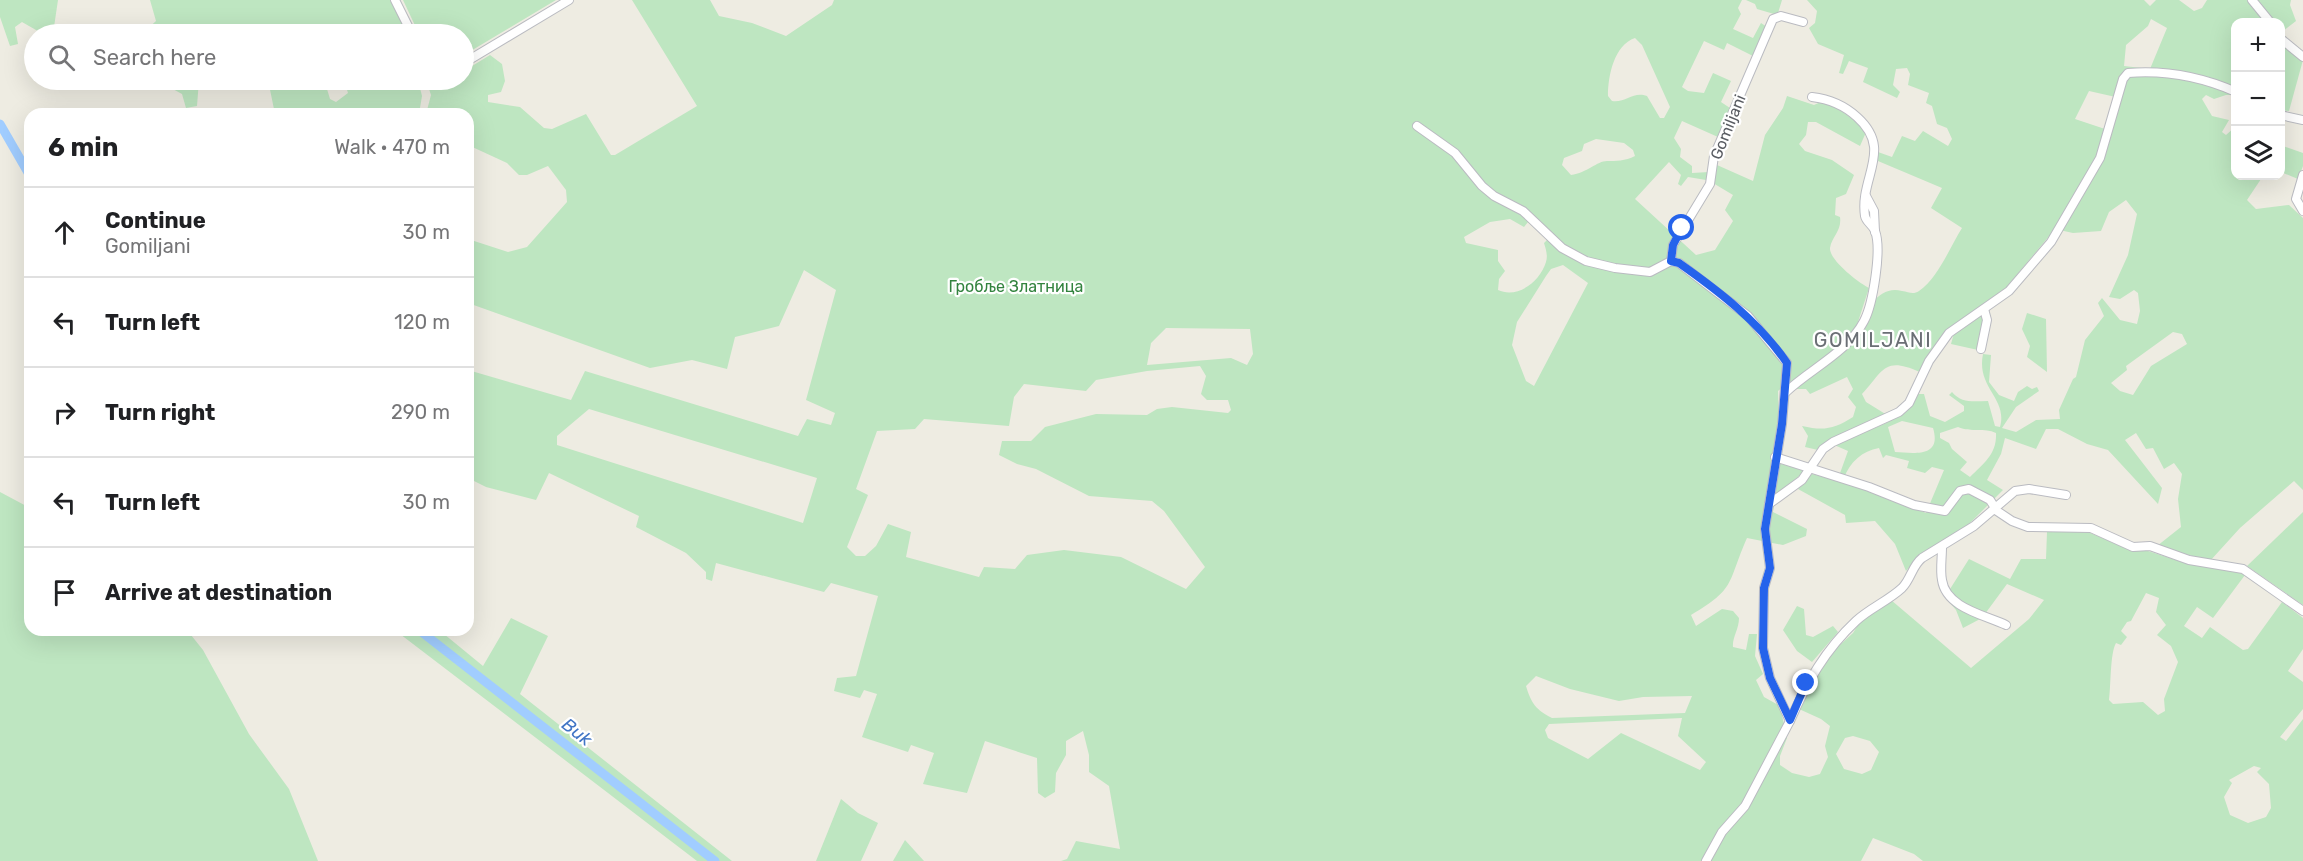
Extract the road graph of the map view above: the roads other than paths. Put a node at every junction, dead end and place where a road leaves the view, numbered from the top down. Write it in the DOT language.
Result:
graph roads {
  1 [pos="395,0"];
  2 [pos="569,0"];
  3 [pos="2252,0"];
  4 [pos="2267,18"];
  5 [pos="1803,22"];
  6 [pos="407,24"];
  7 [pos="2285,42"];
  8 [pos="474,57"];
  9 [pos="2303,57"];
  10 [pos="2231,90"];
  11 [pos="1812,97"];
  12 [pos="2285,116"];
  13 [pos="2303,120"];
  14 [pos="1417,126"];
  15 [pos="2303,174"];
  16 [pos="2303,211"];
  17 [pos="1671,261"];
  18 [pos="1984,309"];
  19 [pos="1981,349"];
  20 [pos="1786,392"];
  21 [pos="1775,457"];
  22 [pos="1811,470"];
  23 [pos="2066,495"];
  24 [pos="1769,504"];
  25 [pos="1994,508"];
  26 [pos="1942,547"];
  27 [pos="2303,611"];
  28 [pos="2006,625"];
  29 [pos="1790,720"];
  30 [pos="1706,861"];
  1 -- 6 [label="street"];
  2 -- 8 [label="street"];
  3 -- 4 [label="street"];
  5 -- 17 [label="street, Gomiljani"];
  7 -- 9 [label="street"];
  10 -- 18 [label="street"];
  11 -- 20 [label="street"];
  12 -- 13 [label="street"];
  14 -- 17 [label="street"];
  15 -- 16 [label="street"];
  17 -- 20 [label="street"];
  18 -- 19 [label="street"];
  18 -- 22 [label="street"];
  20 -- 21 [label="street"];
  21 -- 22 [label="street"];
  21 -- 24 [label="street"];
  22 -- 24 [label="street"];
  22 -- 25 [label="street"];
  23 -- 25 [label="street"];
  24 -- 29 [label="street"];
  25 -- 26 [label="street"];
  25 -- 27 [label="street"];
  26 -- 28 [label="street"];
  26 -- 29 [label="street"];
  29 -- 30 [label="street"];
}
